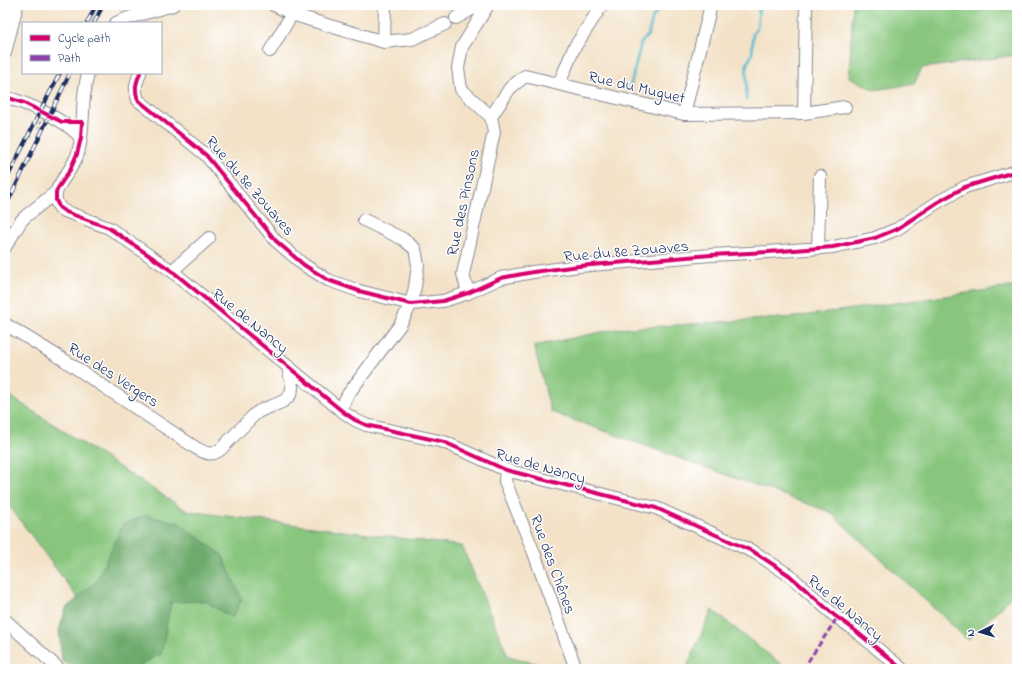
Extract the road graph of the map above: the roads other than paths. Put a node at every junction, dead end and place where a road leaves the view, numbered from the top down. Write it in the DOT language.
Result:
graph roads {
  1 [pos="17,5"];
  2 [pos="173,5"];
  3 [pos="274,5"];
  4 [pos="385,5"];
  5 [pos="479,5"];
  6 [pos="488,5"];
  7 [pos="602,5"];
  8 [pos="711,5"];
  9 [pos="806,5"];
  10 [pos="292,14"];
  11 [pos="151,17"];
  12 [pos="456,18"];
  13 [pos="118,22"];
  14 [pos="445,24"];
  15 [pos="384,42"];
  16 [pos="270,51"];
  17 [pos="5,53"];
  18 [pos="88,74"];
  19 [pos="140,74"];
  20 [pos="559,84"];
  21 [pos="5,97"];
  22 [pos="845,107"];
  23 [pos="804,113"];
  24 [pos="684,114"];
  25 [pos="491,117"];
  26 [pos="62,122"];
  27 [pos="82,122"];
  28 [pos="81,138"];
  29 [pos="1017,171"];
  30 [pos="820,176"];
  31 [pos="57,198"];
  32 [pos="364,220"];
  33 [pos="209,238"];
  34 [pos="5,247"];
  35 [pos="818,248"];
  36 [pos="172,271"];
  37 [pos="468,293"];
  38 [pos="408,304"];
  39 [pos="5,324"];
  40 [pos="288,366"];
  41 [pos="349,393"];
  42 [pos="330,401"];
  43 [pos="340,409"];
  44 [pos="506,470"];
  45 [pos="5,620"];
  46 [pos="59,669"];
  47 [pos="576,669"];
  48 [pos="902,669"];
  1 -- 17 [label="street"];
  2 -- 11 [label="street"];
  3 -- 10 [label="street"];
  4 -- 15 [label="street"];
  5 -- 12 [label="street"];
  6 -- 25 [label="street"];
  7 -- 20 [label="street"];
  8 -- 24 [label="street"];
  9 -- 23 [label="street"];
  10 -- 15 [label="street"];
  10 -- 16 [label="street"];
  11 -- 13 [label="street"];
  14 -- 15 [label="street"];
  18 -- 27 [label="street"];
  19 -- 38 [label="street, Rue du 8e Zouaves"];
  20 -- 24 [label="street, Rue du Muguet"];
  20 -- 25 [label="street, Rue du Muguet"];
  21 -- 26 [label="street"];
  22 -- 23 [label="street, Rue du Muguet"];
  23 -- 24 [label="street, Rue du Muguet"];
  25 -- 37 [label="street, Rue des Pinsons"];
  26 -- 27 [label="street"];
  26 -- 28 [label="street"];
  27 -- 28 [label="street"];
  28 -- 31 [label="street"];
  29 -- 35 [label="street, Rue du 8e Zouaves"];
  30 -- 35 [label="street"];
  31 -- 34 [label="street"];
  31 -- 36 [label="street, Rue de Nancy"];
  32 -- 38 [label="street"];
  33 -- 36 [label="street"];
  35 -- 37 [label="street, Rue du 8e Zouaves"];
  36 -- 40 [label="street, Rue de Nancy"];
  37 -- 38 [label="street, Rue du 8e Zouaves"];
  38 -- 41 [label="street"];
  39 -- 40 [label="street, Rue des Vergers"];
  40 -- 42 [label="street, Rue de Nancy"];
  41 -- 42 [label="street"];
  41 -- 43 [label="street"];
  42 -- 43 [label="street, Rue de Nancy"];
  43 -- 44 [label="street, Rue de Nancy"];
  44 -- 47 [label="street, Rue des Chênes"];
  44 -- 48 [label="street, Rue de Nancy"];
  45 -- 46 [label="street"];
}
